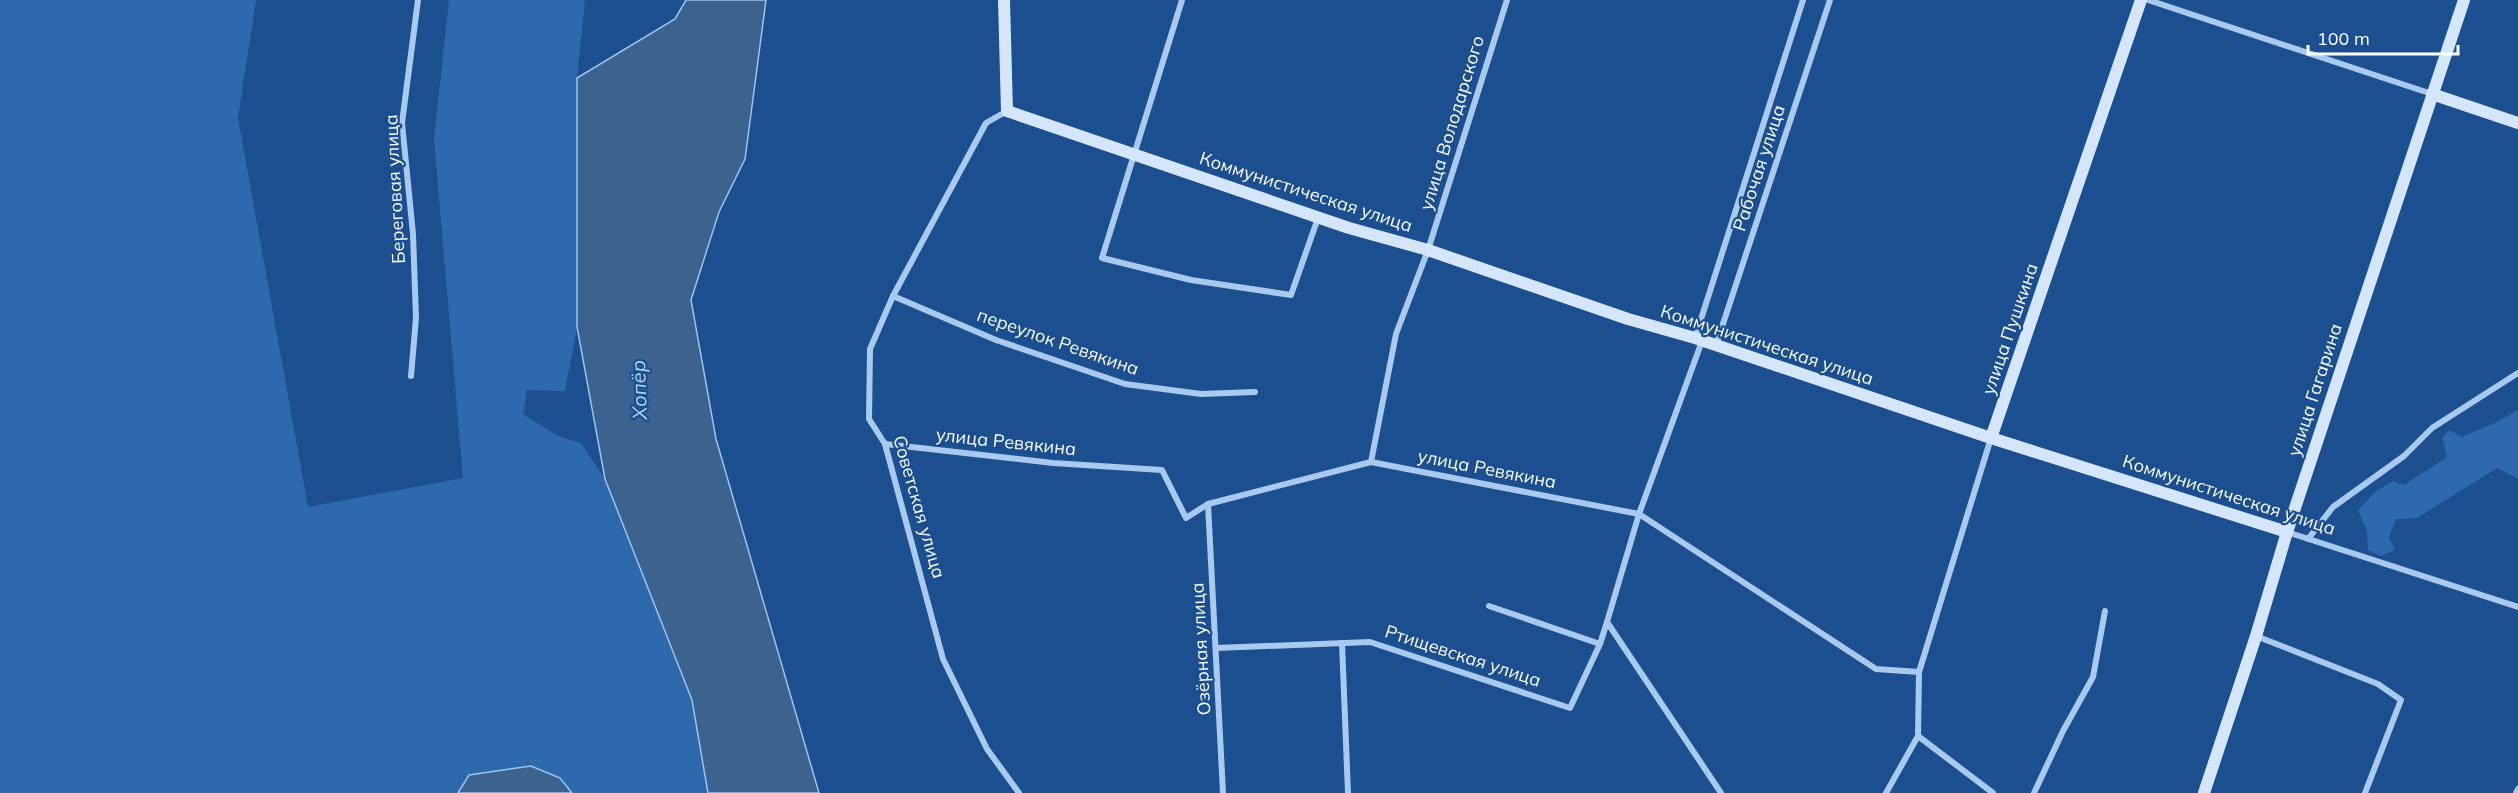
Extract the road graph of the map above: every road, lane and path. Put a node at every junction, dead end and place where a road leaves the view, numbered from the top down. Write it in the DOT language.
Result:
graph roads {
  1 [pos="418,0"];
  2 [pos="1004,0"];
  3 [pos="1182,0"];
  4 [pos="1507,0"];
  5 [pos="1803,0"];
  6 [pos="1830,0"];
  7 [pos="2141,0"];
  8 [pos="2148,0"];
  9 [pos="2464,0"];
  10 [pos="2432,94"];
  11 [pos="1007,111"];
  12 [pos="2518,123"];
  13 [pos="1132,155"];
  14 [pos="1318,217"];
  15 [pos="1428,250"];
  16 [pos="893,296"];
  17 [pos="1699,339"];
  18 [pos="1716,345"];
  19 [pos="2518,374"];
  20 [pos="411,376"];
  21 [pos="1255,392"];
  22 [pos="1991,438"];
  23 [pos="885,444"];
  24 [pos="1371,462"];
  25 [pos="1208,504"];
  26 [pos="1639,514"];
  27 [pos="2287,532"];
  28 [pos="2308,539"];
  29 [pos="1488,606"];
  30 [pos="2518,607"];
  31 [pos="2104,611"];
  32 [pos="1607,622"];
  33 [pos="2256,636"];
  34 [pos="1342,643"];
  35 [pos="1600,644"];
  36 [pos="1216,648"];
  37 [pos="1919,672"];
  38 [pos="1918,736"];
  39 [pos="2518,789"];
  40 [pos="1019,793"];
  41 [pos="1223,793"];
  42 [pos="1348,793"];
  43 [pos="1721,793"];
  44 [pos="1886,793"];
  45 [pos="1993,793"];
  46 [pos="2034,793"];
  47 [pos="2204,793"];
  48 [pos="2365,793"];
  49 [pos="2516,793"];
  1 -- 20 [label="street, Береговая улица"];
  2 -- 11 [label="street"];
  3 -- 13 [label="street"];
  4 -- 15 [label="street, улица Володарского"];
  5 -- 17 [label="street, Рабочая улица"];
  6 -- 18 [label="street, Рабочая улица"];
  7 -- 22 [label="street, улица Пушкина"];
  8 -- 10 [label="street"];
  9 -- 10 [label="street, улица Гагарина"];
  10 -- 12 [label="street"];
  10 -- 27 [label="street, улица Гагарина"];
  11 -- 13 [label="street, Коммунистическая улица"];
  11 -- 16 [label="street, Советская улица"];
  13 -- 14 [label="street, Коммунистическая улица"];
  13 -- 14 [label="street"];
  14 -- 15 [label="street, Коммунистическая улица"];
  15 -- 17 [label="street, Коммунистическая улица"];
  15 -- 24 [label="street, улица Володарского"];
  16 -- 21 [label="street, переулок Ревякина"];
  16 -- 23 [label="street, Советская улица"];
  17 -- 18 [label="street, Коммунистическая улица"];
  17 -- 26 [label="street, Ртищевская улица"];
  18 -- 22 [label="street, Коммунистическая улица"];
  19 -- 28 [label="street"];
  22 -- 27 [label="street, Коммунистическая улица"];
  22 -- 37 [label="street, улица Пушкина"];
  23 -- 25 [label="street, улица Ревякина"];
  23 -- 40 [label="street, Советская улица"];
  24 -- 25 [label="street, улица Ревякина"];
  24 -- 26 [label="street, улица Ревякина"];
  25 -- 36 [label="street, Озёрная улица"];
  26 -- 32 [label="street, Ртищевская улица"];
  26 -- 37 [label="street, улица Ревякина"];
  27 -- 28 [label="street, Коммунистическая улица"];
  27 -- 33 [label="street, улица Гагарина"];
  28 -- 30 [label="street, Коммунистическая улица"];
  29 -- 35 [label="street"];
  31 -- 46 [label="street"];
  32 -- 35 [label="street, Ртищевская улица"];
  32 -- 43 [label="street"];
  33 -- 47 [label="street, улица Гагарина"];
  33 -- 48 [label="street"];
  34 -- 35 [label="street, Ртищевская улица"];
  34 -- 36 [label="street, Ртищевская улица"];
  34 -- 42 [label="street"];
  36 -- 41 [label="street, Озёрная улица"];
  37 -- 38 [label="street"];
  38 -- 44 [label="street"];
  38 -- 45 [label="street"];
  39 -- 49 [label="street"];
}
